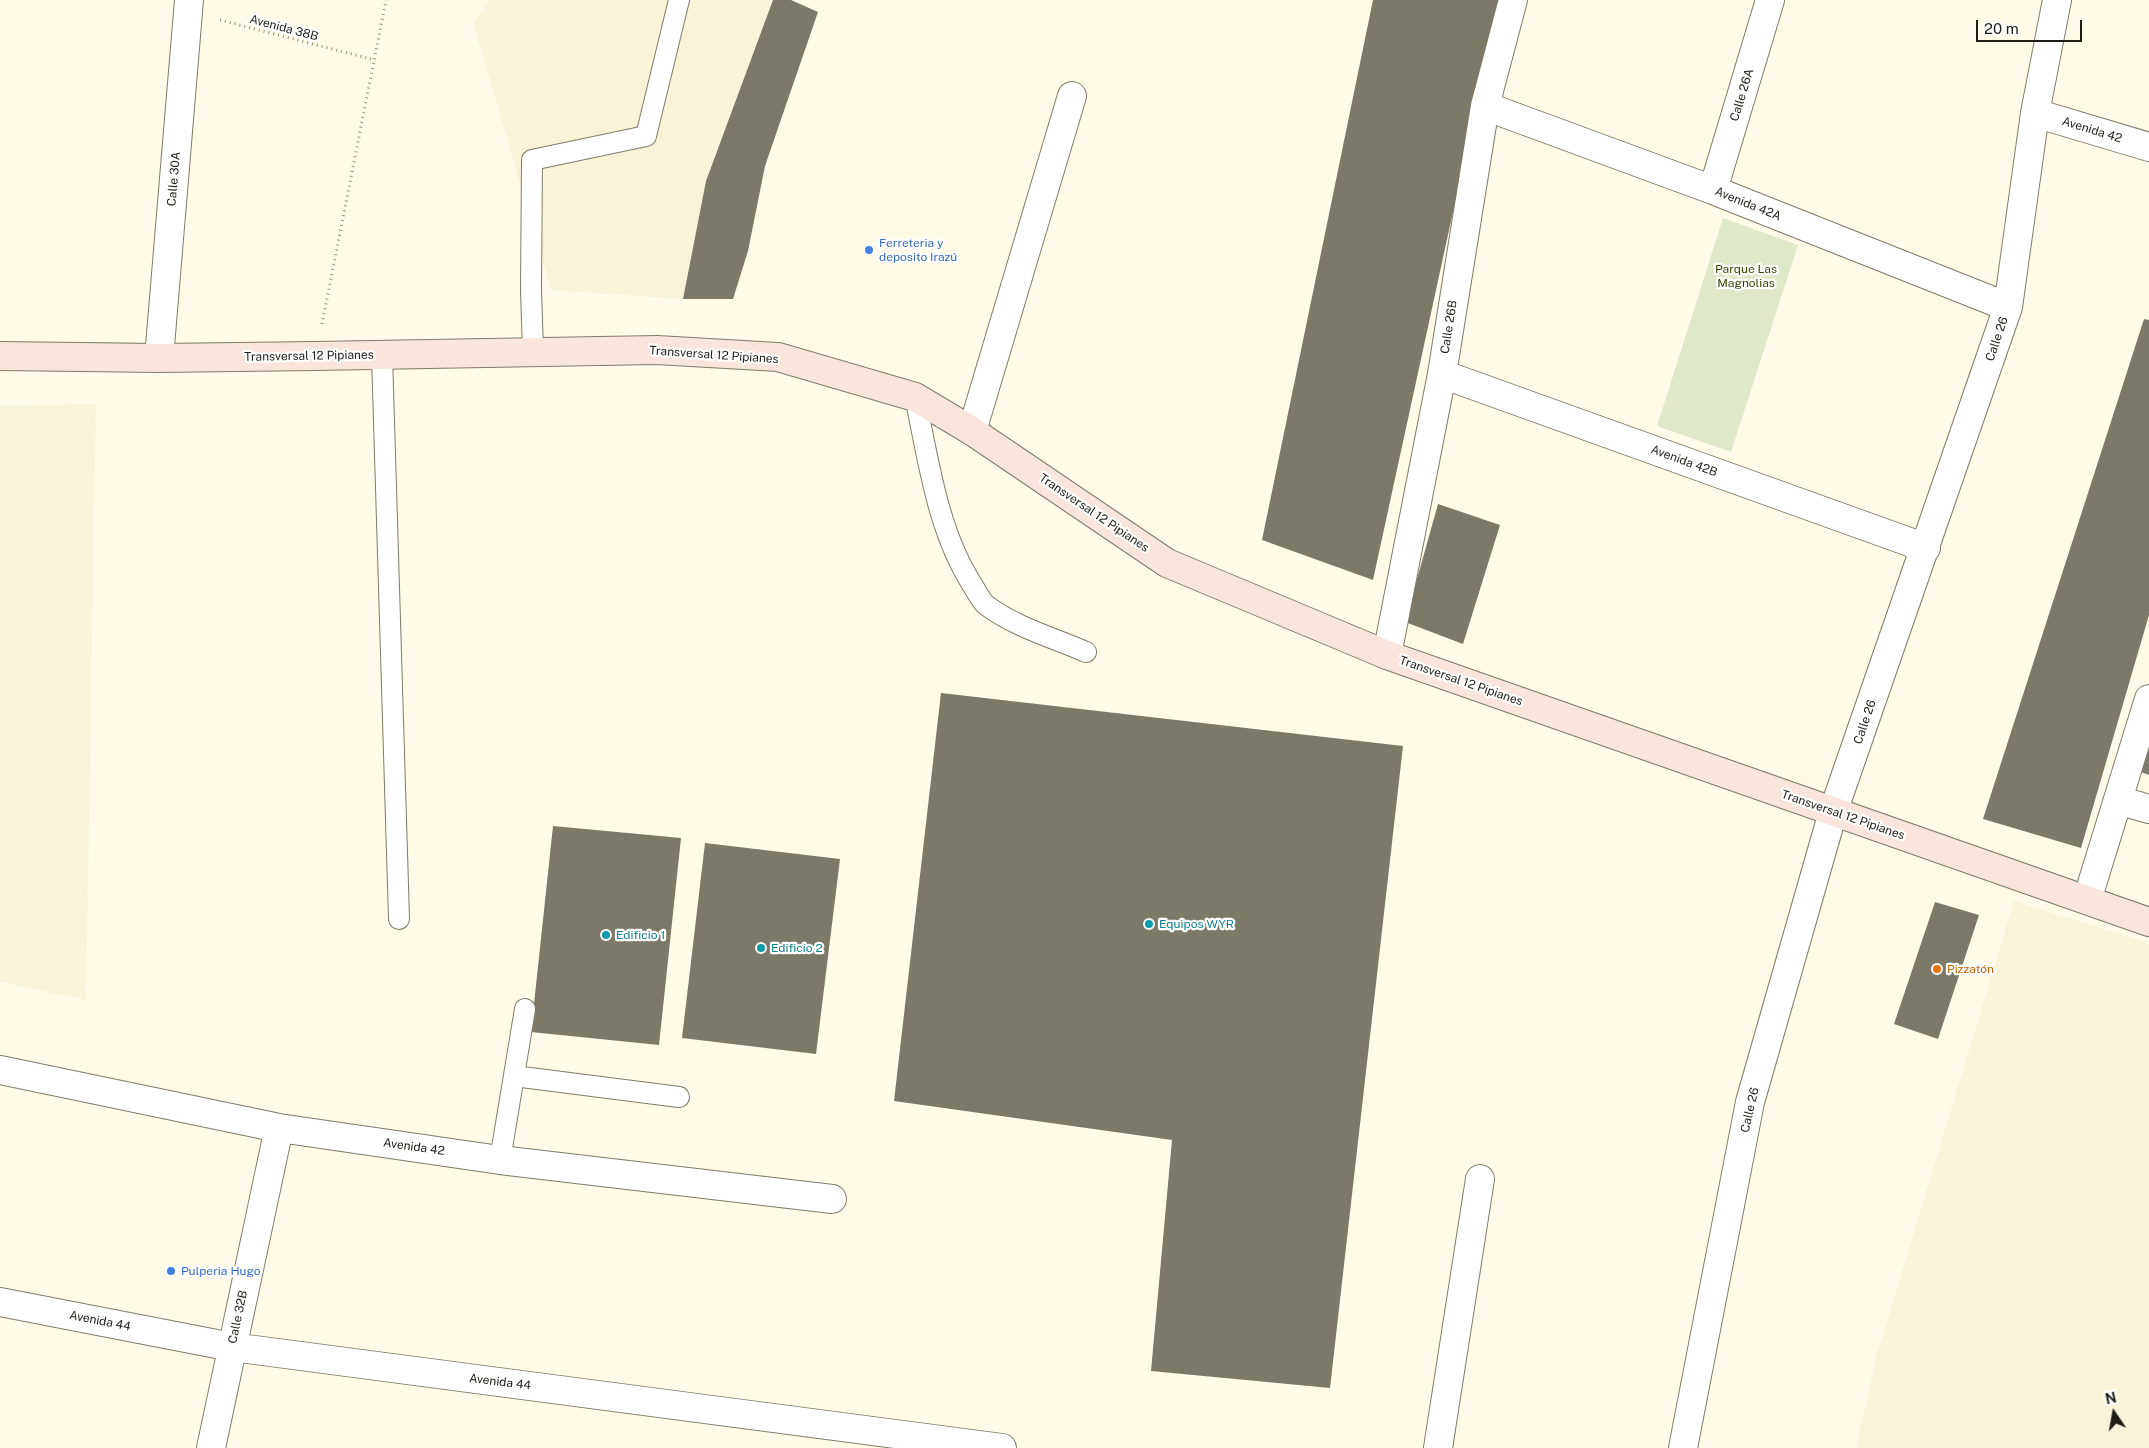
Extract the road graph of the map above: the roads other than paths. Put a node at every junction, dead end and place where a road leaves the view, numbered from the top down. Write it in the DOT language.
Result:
graph roads {
  1 [pos="679,0"];
  2 [pos="1514,0"];
  3 [pos="1770,0"];
  4 [pos="2057,0"];
  5 [pos="189,6"];
  6 [pos="1072,96"];
  7 [pos="1486,106"];
  8 [pos="2035,113"];
  9 [pos="2149,147"];
  10 [pos="1713,190"];
  11 [pos="2008,307"];
  12 [pos="533,352"];
  13 [pos="382,355"];
  14 [pos="0,356"];
  15 [pos="159,358"];
  16 [pos="1442,374"];
  17 [pos="915,397"];
  18 [pos="972,431"];
  19 [pos="1926,548"];
  20 [pos="1086,652"];
  21 [pos="1387,655"];
  22 [pos="2149,699"];
  23 [pos="2118,800"];
  24 [pos="2149,809"];
  25 [pos="1833,812"];
  26 [pos="2087,900"];
  27 [pos="399,919"];
  28 [pos="2149,922"];
  29 [pos="525,1009"];
  30 [pos="0,1070"];
  31 [pos="514,1076"];
  32 [pos="679,1097"];
  33 [pos="279,1128"];
  34 [pos="500,1160"];
  35 [pos="1480,1179"];
  36 [pos="832,1199"];
  37 [pos="0,1302"];
  38 [pos="232,1347"];
  39 [pos="211,1448"];
  40 [pos="1002,1448"];
  41 [pos="1438,1448"];
  42 [pos="1684,1448"];
  1 -- 12 [label="lane"];
  2 -- 7 [label="street, Calle 26B"];
  3 -- 10 [label="street, Calle 26A"];
  4 -- 8 [label="street, Calle 26"];
  5 -- 15 [label="street, Calle 30A"];
  6 -- 18 [label="street"];
  7 -- 10 [label="street, Avenida 42A"];
  7 -- 16 [label="street, Calle 26B"];
  8 -- 9 [label="street, Avenida 42"];
  8 -- 11 [label="street, Calle 26"];
  10 -- 11 [label="street, Avenida 42A"];
  11 -- 19 [label="street, Calle 26"];
  12 -- 13 [label="street, Transversal 12 Pipianes"];
  12 -- 17 [label="street, Transversal 12 Pipianes"];
  13 -- 15 [label="street, Transversal 12 Pipianes"];
  13 -- 27 [label="lane"];
  14 -- 15 [label="street, Transversal 12 Pipianes"];
  16 -- 19 [label="street, Avenida 42B"];
  16 -- 21 [label="street, Calle 26B"];
  17 -- 18 [label="street, Transversal 12 Pipianes"];
  17 -- 20 [label="lane"];
  18 -- 21 [label="street, Transversal 12 Pipianes"];
  19 -- 25 [label="street, Calle 26"];
  21 -- 25 [label="street, Transversal 12 Pipianes"];
  22 -- 23 [label="street"];
  23 -- 24 [label="street"];
  23 -- 26 [label="street"];
  25 -- 26 [label="street, Transversal 12 Pipianes"];
  25 -- 42 [label="street, Calle 26"];
  26 -- 28 [label="street, Transversal 12 Pipianes"];
  29 -- 31 [label="lane"];
  30 -- 33 [label="street, Avenida 42"];
  31 -- 32 [label="lane"];
  31 -- 34 [label="lane"];
  33 -- 34 [label="street, Avenida 42"];
  33 -- 38 [label="street, Calle 32B"];
  34 -- 36 [label="street, Avenida 42"];
  35 -- 41 [label="street"];
  37 -- 38 [label="street, Avenida 44"];
  38 -- 39 [label="street, Calle 32B"];
  38 -- 40 [label="street, Avenida 44"];
}
